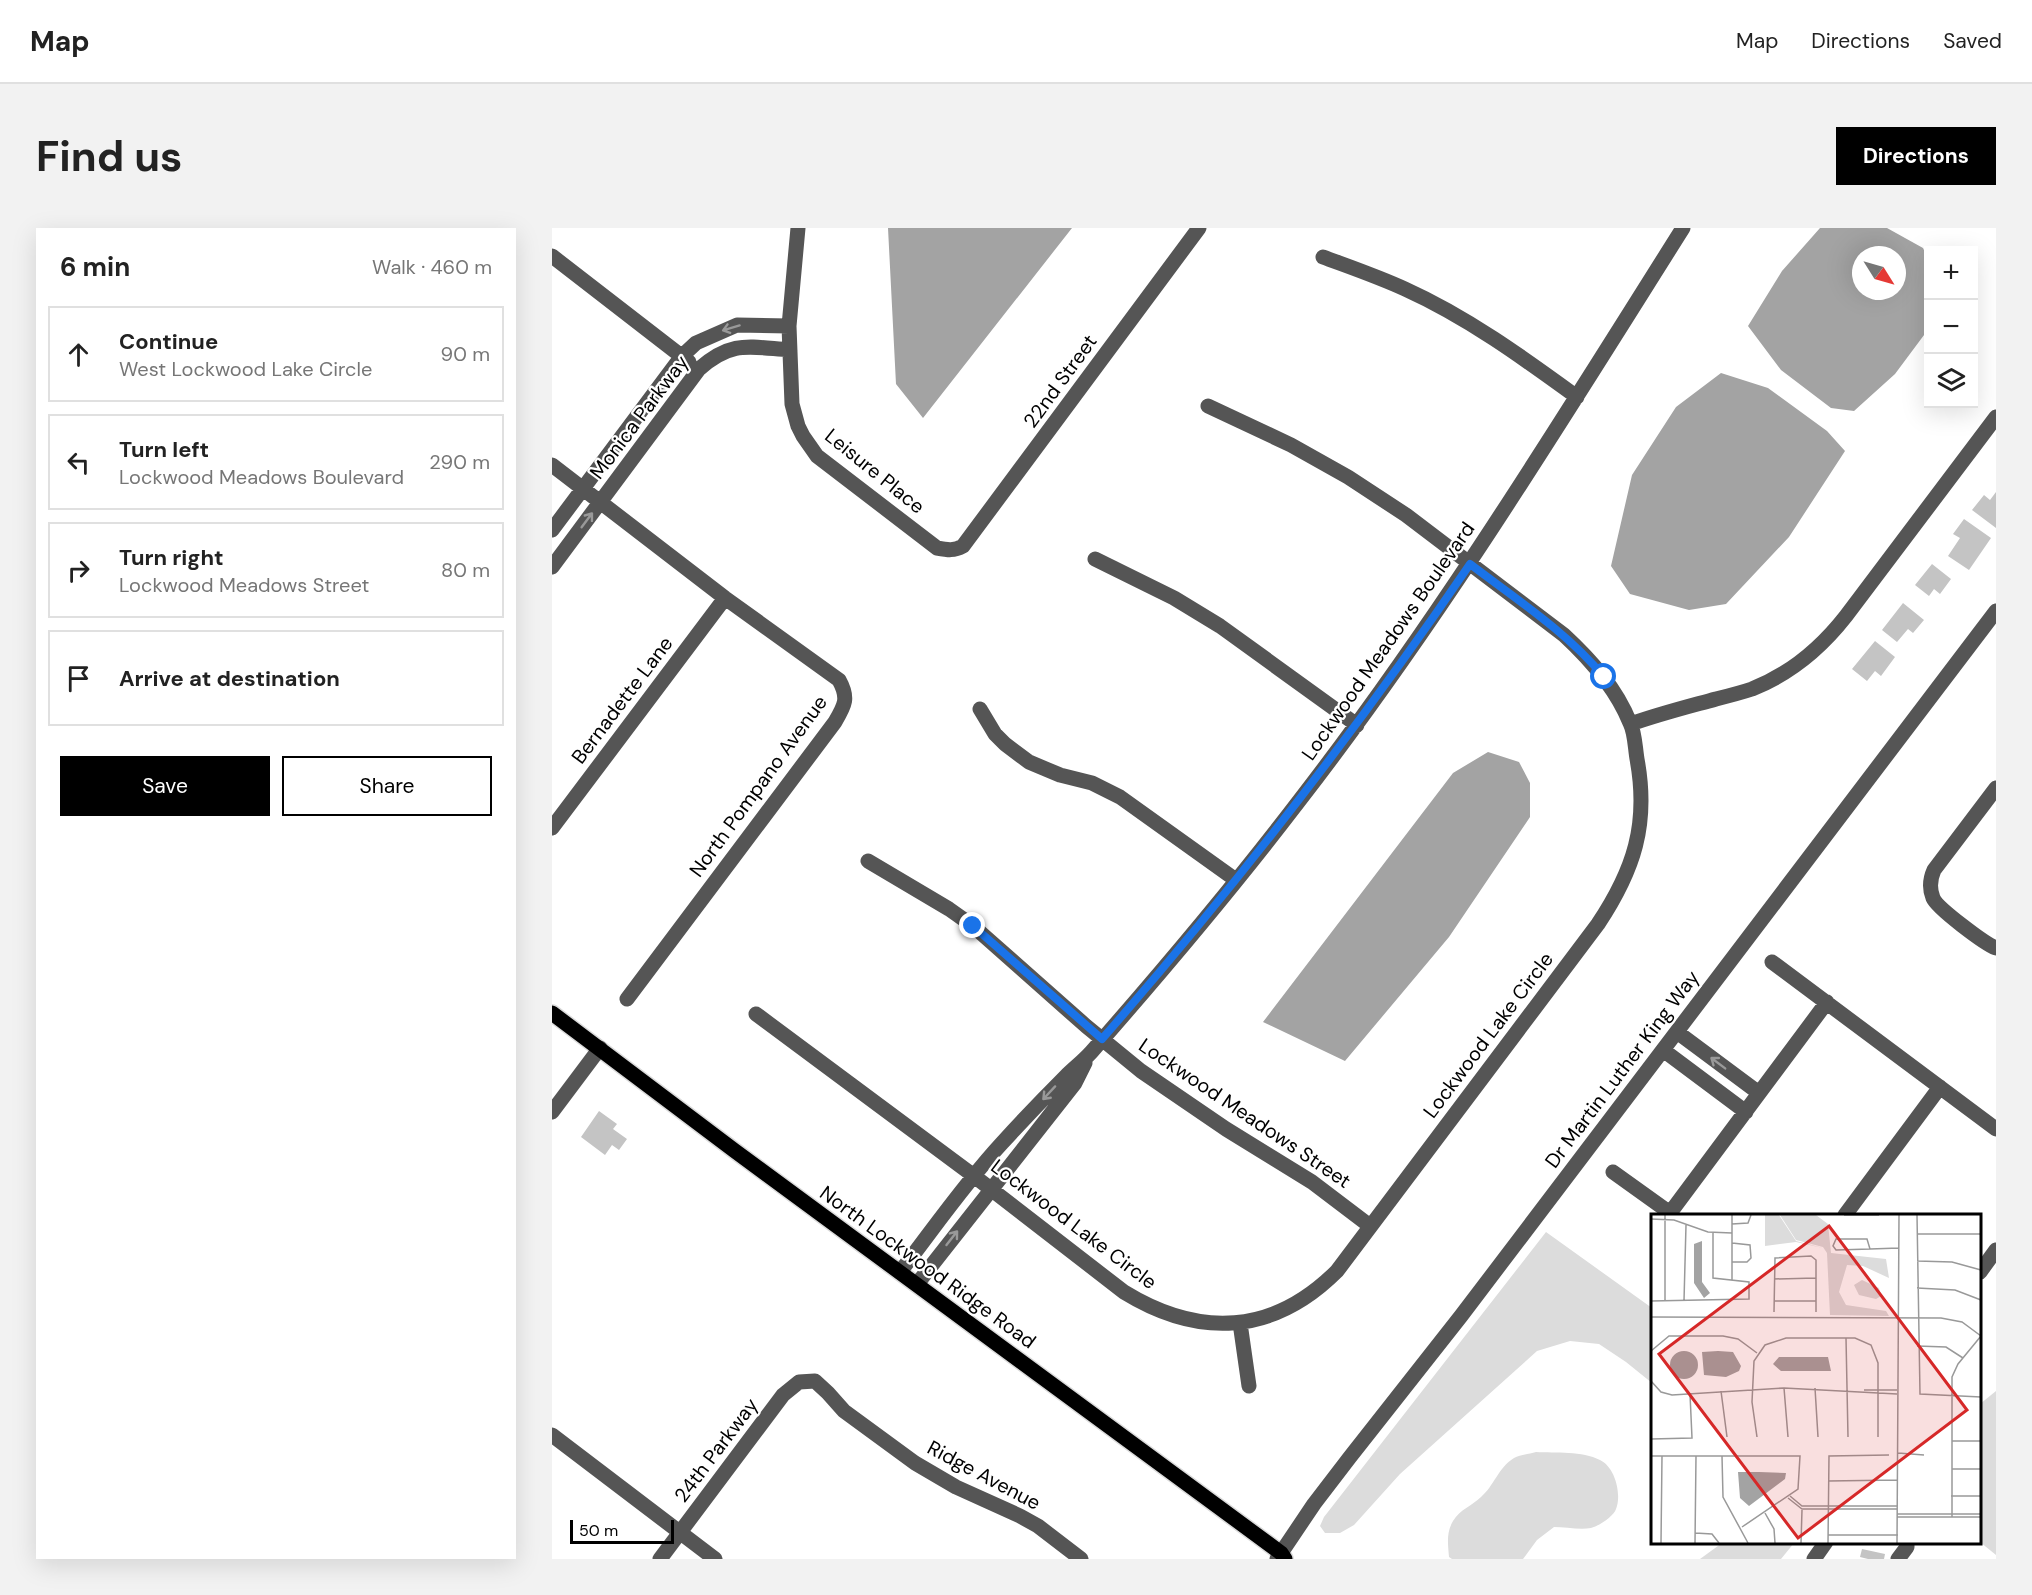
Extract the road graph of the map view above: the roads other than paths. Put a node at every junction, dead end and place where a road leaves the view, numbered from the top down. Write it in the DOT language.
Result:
graph roads {
  1 [pos="798,228"];
  2 [pos="1199,228"];
  3 [pos="1680,229"];
  4 [pos="552,256"];
  5 [pos="1323,257"];
  6 [pos="789,326"];
  7 [pos="790,350"];
  8 [pos="682,356"];
  9 [pos="699,369"];
  10 [pos="1577,397"];
  11 [pos="1209,406"];
  12 [pos="1996,417"];
  13 [pos="552,465"];
  14 [pos="584,489"];
  15 [pos="601,502"];
  16 [pos="552,530"];
  17 [pos="948,550"];
  18 [pos="1095,559"];
  19 [pos="1470,564"];
  20 [pos="552,567"];
  21 [pos="725,598"];
  22 [pos="1994,617"];
  23 [pos="980,709"];
  24 [pos="1631,724"];
  25 [pos="1357,725"];
  26 [pos="1996,788"];
  27 [pos="552,828"];
  28 [pos="868,861"];
  29 [pos="1236,880"];
  30 [pos="1996,948"];
  31 [pos="1772,962"];
  32 [pos="627,999"];
  33 [pos="1827,1002"];
  34 [pos="552,1012"];
  35 [pos="756,1014"];
  36 [pos="1677,1032"];
  37 [pos="1102,1039"];
  38 [pos="600,1048"];
  39 [pos="1663,1050"];
  40 [pos="1091,1053"];
  41 [pos="1941,1088"];
  42 [pos="1759,1093"];
  43 [pos="552,1112"];
  44 [pos="1746,1112"];
  45 [pos="1996,1129"];
  46 [pos="1613,1172"];
  47 [pos="974,1176"];
  48 [pos="990,1188"];
  49 [pos="1672,1214"];
  50 [pos="1846,1214"];
  51 [pos="1370,1226"];
  52 [pos="1996,1250"];
  53 [pos="1981,1271"];
  54 [pos="900,1272"];
  55 [pos="917,1284"];
  56 [pos="1240,1323"];
  57 [pos="815,1381"];
  58 [pos="1250,1386"];
  59 [pos="552,1436"];
  60 [pos="680,1533"];
  61 [pos="1825,1544"];
  62 [pos="1907,1544"];
  63 [pos="1062,1553"];
  64 [pos="1281,1557"];
  65 [pos="660,1559"];
  66 [pos="715,1559"];
  67 [pos="1081,1559"];
  68 [pos="1300,1559"];
  69 [pos="1814,1559"];
  70 [pos="1898,1559"];
  1 -- 6 [label="street, Leisure Place"];
  2 -- 17 [label="street, 22nd Street"];
  3 -- 10 [label="street, Lockwood Meadows Boulevard"];
  4 -- 8 [label="street"];
  5 -- 10 [label="street"];
  6 -- 7 [label="street, Leisure Place"];
  6 -- 8 [label="street, Monica Parkway, one-way"];
  7 -- 9 [label="street, Monica Parkway"];
  7 -- 17 [label="street, Leisure Place"];
  8 -- 9 [label="street"];
  8 -- 14 [label="street, Monica Parkway"];
  9 -- 15 [label="street, Monica Parkway"];
  10 -- 19 [label="street, Lockwood Meadows Boulevard"];
  11 -- 19 [label="street, Lockwood Lake Circle"];
  12 -- 24 [label="street"];
  13 -- 14 [label="street, North Pompano Avenue"];
  14 -- 15 [label="street, North Pompano Avenue"];
  14 -- 16 [label="street, Monica Parkway"];
  20 -- 15 [label="street, Monica Parkway, one-way"];
  15 -- 21 [label="street, North Pompano Avenue"];
  18 -- 25 [label="street"];
  19 -- 24 [label="street, Lockwood Lake Circle"];
  19 -- 25 [label="street, Lockwood Meadows Boulevard"];
  21 -- 27 [label="street, Bernadette Lane"];
  21 -- 32 [label="street, North Pompano Avenue"];
  22 -- 36 [label="street, Dr Martin Luther King Way"];
  23 -- 29 [label="street"];
  24 -- 51 [label="street, Lockwood Lake Circle"];
  25 -- 29 [label="street, Lockwood Meadows Boulevard"];
  26 -- 30 [label="street"];
  28 -- 37 [label="street, Lockwood Meadows Street"];
  29 -- 37 [label="street, Lockwood Meadows Boulevard"];
  31 -- 33 [label="street"];
  33 -- 41 [label="street"];
  33 -- 42 [label="street"];
  34 -- 38 [label="main road, North Lockwood Ridge Road"];
  35 -- 47 [label="street, Lockwood Lake Circle"];
  36 -- 39 [label="street, Dr Martin Luther King Way"];
  42 -- 36 [label="street, one-way"];
  37 -- 40 [label="street, Lockwood Meadows Boulevard"];
  37 -- 51 [label="street, Lockwood Meadows Street"];
  38 -- 43 [label="street"];
  38 -- 54 [label="main road, North Lockwood Ridge Road"];
  39 -- 44 [label="street"];
  39 -- 64 [label="street, Dr Martin Luther King Way"];
  40 -- 47 [label="street, Lockwood Meadows Boulevard, one-way"];
  40 -- 48 [label="street, Lockwood Meadows Boulevard"];
  41 -- 45 [label="street"];
  41 -- 50 [label="street"];
  42 -- 44 [label="street"];
  44 -- 49 [label="street"];
  46 -- 49 [label="street"];
  47 -- 48 [label="street, Lockwood Lake Circle"];
  47 -- 54 [label="street, Lockwood Meadows Boulevard"];
  55 -- 48 [label="street, Lockwood Meadows Boulevard, one-way"];
  48 -- 56 [label="street, Lockwood Lake Circle"];
  51 -- 56 [label="street, Lockwood Lake Circle"];
  52 -- 53 [label="street"];
  54 -- 55 [label="main road, North Lockwood Ridge Road"];
  55 -- 64 [label="main road, North Lockwood Ridge Road"];
  56 -- 58 [label="street"];
  57 -- 60 [label="street, 24th Parkway"];
  57 -- 63 [label="street, Ridge Avenue"];
  59 -- 60 [label="street"];
  60 -- 65 [label="street, 24th Parkway"];
  60 -- 66 [label="street"];
  61 -- 69 [label="street"];
  62 -- 70 [label="street"];
  63 -- 67 [label="street, Ridge Avenue"];
  64 -- 68 [label="main road, North Lockwood Ridge Road"];
}
